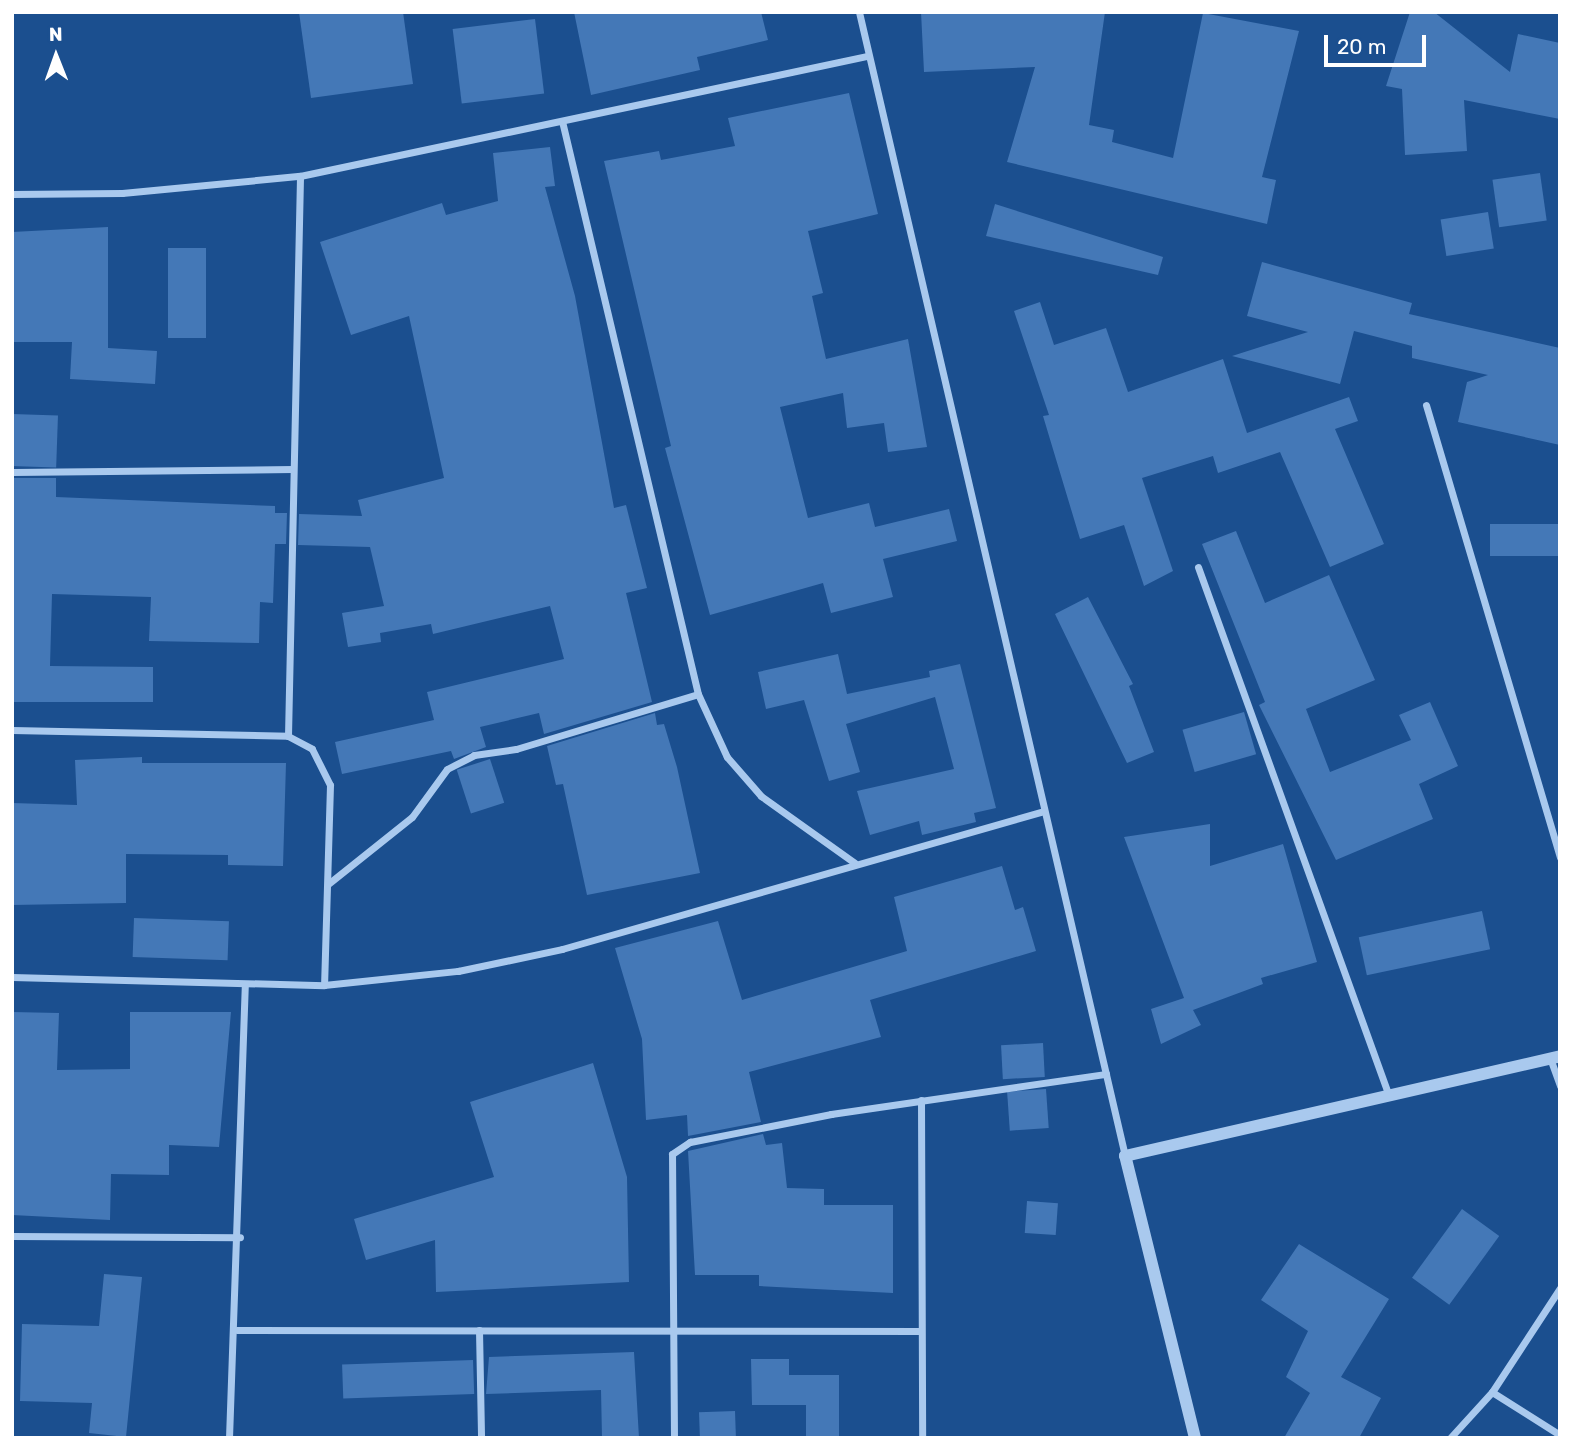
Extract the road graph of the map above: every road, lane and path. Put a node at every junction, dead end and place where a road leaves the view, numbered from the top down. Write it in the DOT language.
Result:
graph roads {
  1 [pos="859,12"];
  2 [pos="867,56"];
  3 [pos="562,121"];
  4 [pos="300,176"];
  5 [pos="12,194"];
  6 [pos="1426,405"];
  7 [pos="293,469"];
  8 [pos="12,472"];
  9 [pos="1198,567"];
  10 [pos="698,694"];
  11 [pos="12,730"];
  12 [pos="288,736"];
  13 [pos="1044,811"];
  14 [pos="1560,858"];
  15 [pos="855,863"];
  16 [pos="328,884"];
  17 [pos="12,977"];
  18 [pos="245,984"];
  19 [pos="324,985"];
  20 [pos="1555,1057"];
  21 [pos="1106,1074"];
  22 [pos="1560,1086"];
  23 [pos="1389,1096"];
  24 [pos="921,1100"];
  25 [pos="1125,1156"];
  26 [pos="12,1236"];
  27 [pos="240,1237"];
  28 [pos="1560,1288"];
  29 [pos="673,1329"];
  30 [pos="237,1330"];
  31 [pos="479,1331"];
  32 [pos="920,1331"];
  33 [pos="1492,1392"];
  34 [pos="1560,1435"];
  35 [pos="229,1438"];
  36 [pos="481,1438"];
  37 [pos="674,1438"];
  38 [pos="922,1438"];
  39 [pos="1195,1438"];
  40 [pos="1450,1438"];
  1 -- 2 [label="street"];
  2 -- 3 [label="street"];
  2 -- 13 [label="street"];
  3 -- 4 [label="street"];
  3 -- 10 [label="street"];
  4 -- 5 [label="street"];
  4 -- 7 [label="street"];
  6 -- 14 [label="street"];
  7 -- 8 [label="street"];
  7 -- 12 [label="street"];
  9 -- 23 [label="street"];
  10 -- 15 [label="street"];
  10 -- 16 [label="street"];
  11 -- 12 [label="street"];
  12 -- 16 [label="street"];
  13 -- 15 [label="street"];
  13 -- 21 [label="street"];
  15 -- 19 [label="street"];
  16 -- 19 [label="street"];
  17 -- 18 [label="street"];
  18 -- 19 [label="street"];
  18 -- 27 [label="street"];
  20 -- 22 [label="street"];
  20 -- 23 [label="street"];
  21 -- 24 [label="street"];
  21 -- 25 [label="street"];
  23 -- 25 [label="street"];
  24 -- 29 [label="street"];
  24 -- 32 [label="street"];
  25 -- 39 [label="street"];
  26 -- 27 [label="street"];
  27 -- 30 [label="street"];
  28 -- 33 [label="street"];
  29 -- 31 [label="street"];
  29 -- 32 [label="street"];
  29 -- 37 [label="street"];
  30 -- 31 [label="street"];
  30 -- 35 [label="street"];
  31 -- 36 [label="street"];
  32 -- 38 [label="street"];
  33 -- 34 [label="street"];
  33 -- 40 [label="street"];
}
